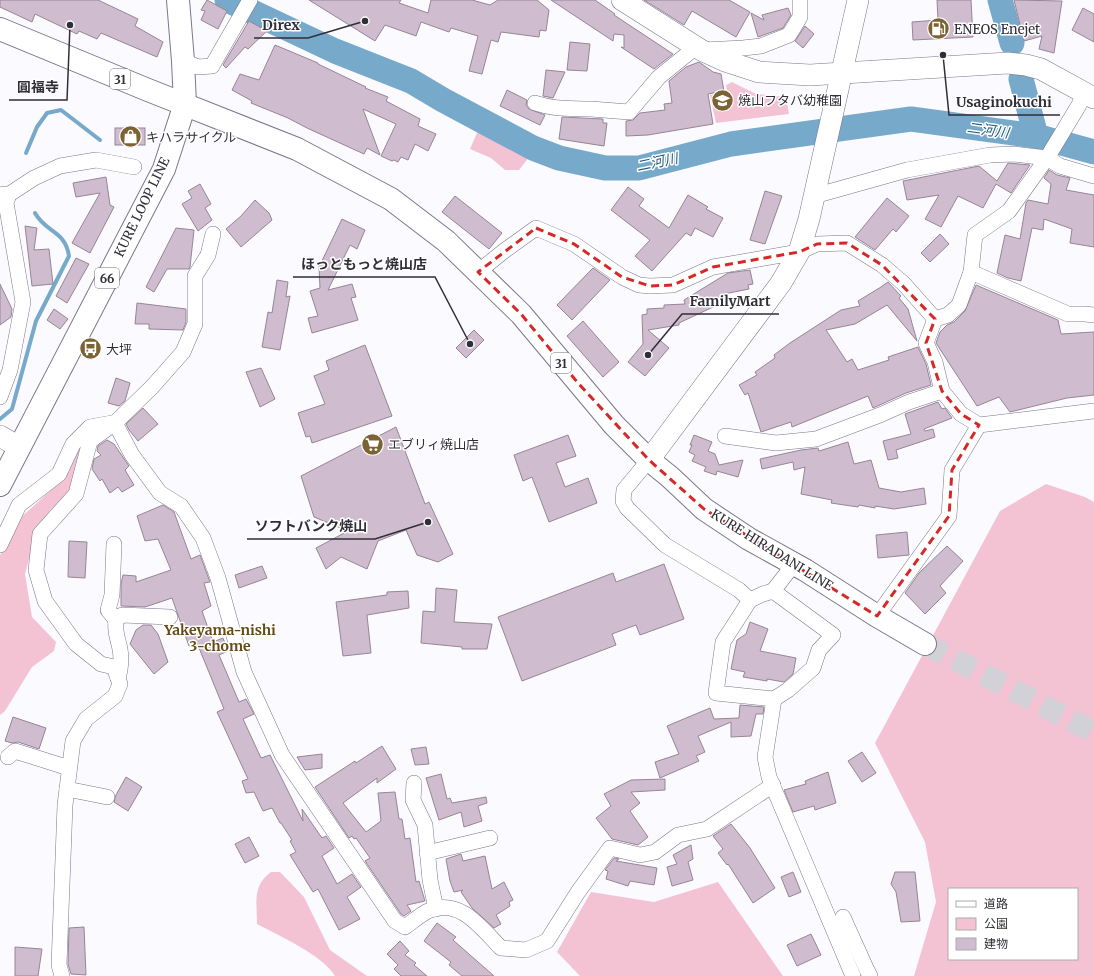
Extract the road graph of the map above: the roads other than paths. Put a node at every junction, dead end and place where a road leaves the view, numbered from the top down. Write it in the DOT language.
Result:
graph roads {
  1 [pos="178,0"];
  2 [pos="250,0"];
  3 [pos="622,0"];
  4 [pos="800,0"];
  5 [pos="858,0"];
  6 [pos="0,29"];
  7 [pos="699,48"];
  8 [pos="183,61"];
  9 [pos="841,74"];
  10 [pos="1086,99"];
  11 [pos="535,103"];
  12 [pos="185,104"];
  13 [pos="1049,155"];
  14 [pos="134,167"];
  15 [pos="1094,176"];
  16 [pos="815,190"];
  17 [pos="3,198"];
  18 [pos="213,234"];
  19 [pos="799,252"];
  20 [pos="478,272"];
  21 [pos="971,272"];
  22 [pos="1094,315"];
  23 [pos="935,320"];
  24 [pos="942,391"];
  25 [pos="0,397"];
  26 [pos="1094,411"];
  27 [pos="115,423"];
  28 [pos="979,425"];
  29 [pos="0,436"];
  30 [pos="725,436"];
  31 [pos="19,447"];
  32 [pos="649,460"];
  33 [pos="0,485"];
  34 [pos="114,544"];
  35 [pos="0,545"];
  36 [pos="794,564"];
  37 [pos="773,591"];
  38 [pos="750,600"];
  39 [pos="877,616"];
  40 [pos="170,617"];
  41 [pos="116,620"];
  42 [pos="925,644"];
  43 [pos="118,678"];
  44 [pos="774,699"];
  45 [pos="8,757"];
  46 [pos="69,768"];
  47 [pos="414,783"];
  48 [pos="773,785"];
  49 [pos="67,789"];
  50 [pos="107,796"];
  51 [pos="490,838"];
  52 [pos="427,853"];
  53 [pos="436,909"];
  54 [pos="843,917"];
  55 [pos="62,976"];
  56 [pos="852,976"];
  57 [pos="870,976"];
  1 -- 8 [label="main road, KURE LOOP LINE / 66"];
  2 -- 8 [label="street"];
  3 -- 7 [label="street"];
  4 -- 7 [label="street"];
  5 -- 9 [label="street"];
  6 -- 12 [label="main road, KURE HIRADANI LINE / 31"];
  7 -- 9 [label="street"];
  7 -- 11 [label="street"];
  8 -- 12 [label="main road, KURE LOOP LINE / 66"];
  9 -- 10 [label="street"];
  9 -- 16 [label="street"];
  10 -- 13 [label="street"];
  12 -- 20 [label="main road, KURE HIRADANI LINE / 31"];
  12 -- 31 [label="main road, KURE LOOP LINE / 66"];
  13 -- 15 [label="street"];
  13 -- 16 [label="street"];
  13 -- 21 [label="street"];
  14 -- 17 [label="street"];
  16 -- 19 [label="street"];
  17 -- 25 [label="street"];
  18 -- 27 [label="street"];
  19 -- 20 [label="street"];
  19 -- 23 [label="street"];
  19 -- 32 [label="street"];
  20 -- 32 [label="main road, KURE HIRADANI LINE / 31"];
  21 -- 22 [label="street"];
  21 -- 23 [label="street"];
  23 -- 24 [label="street"];
  24 -- 28 [label="street"];
  24 -- 30 [label="street"];
  26 -- 28 [label="street"];
  27 -- 35 [label="street"];
  27 -- 43 [label="street"];
  27 -- 53 [label="street"];
  28 -- 39 [label="street"];
  29 -- 31 [label="street"];
  31 -- 33 [label="main road, KURE LOOP LINE / 66"];
  32 -- 36 [label="main road, KURE HIRADANI LINE / 31"];
  32 -- 38 [label="street"];
  34 -- 41 [label="street"];
  36 -- 37 [label="street"];
  36 -- 39 [label="main road, KURE HIRADANI LINE / 31"];
  37 -- 38 [label="street"];
  37 -- 44 [label="street"];
  38 -- 44 [label="street"];
  39 -- 42 [label="main road, KURE HIRADANI LINE / 31"];
  40 -- 41 [label="street"];
  41 -- 43 [label="street"];
  43 -- 46 [label="street"];
  44 -- 48 [label="street"];
  45 -- 46 [label="street"];
  46 -- 49 [label="street"];
  47 -- 52 [label="street"];
  48 -- 53 [label="street"];
  48 -- 56 [label="street"];
  49 -- 50 [label="street"];
  49 -- 55 [label="street"];
  51 -- 52 [label="street"];
  52 -- 53 [label="street"];
  54 -- 57 [label="street"];
}
